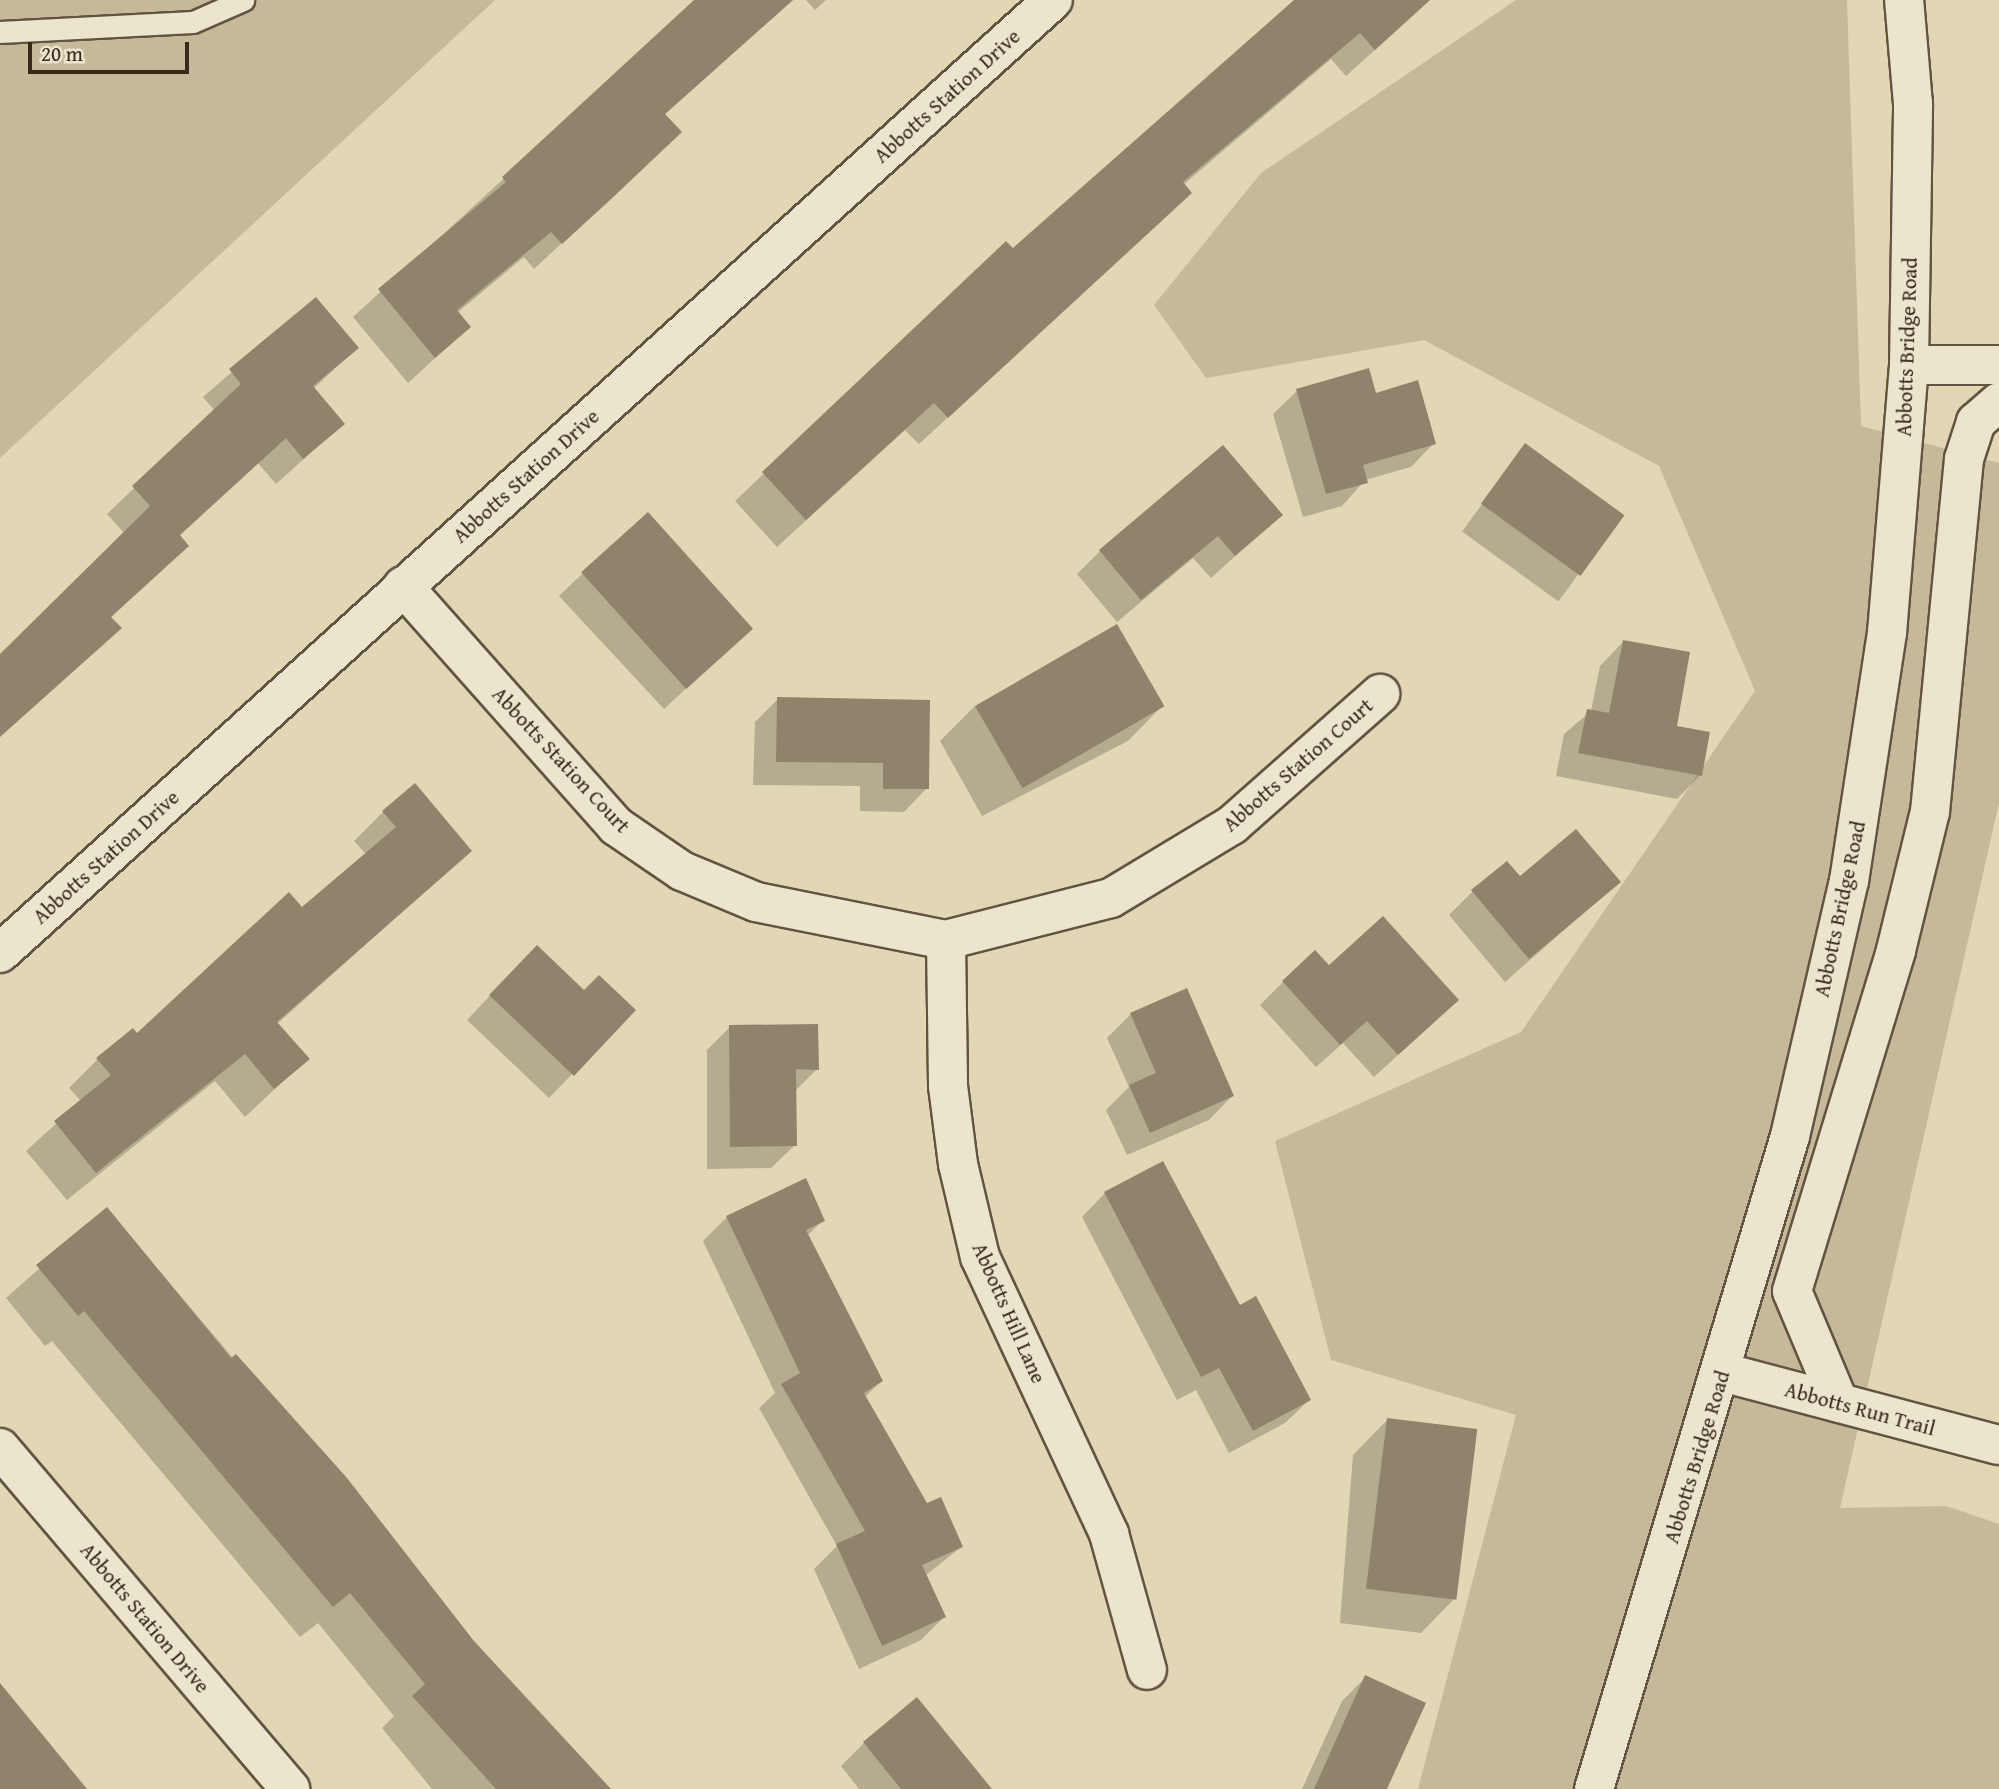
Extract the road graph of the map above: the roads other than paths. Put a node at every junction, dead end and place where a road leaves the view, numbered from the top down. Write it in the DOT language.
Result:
graph roads {
  1 [pos="243,0"];
  2 [pos="1053,0"];
  3 [pos="1904,0"];
  4 [pos="0,32"];
  5 [pos="1909,365"];
  6 [pos="1999,365"];
  7 [pos="1999,402"];
  8 [pos="403,586"];
  9 [pos="1380,694"];
  10 [pos="946,940"];
  11 [pos="0,953"];
  12 [pos="1722,1372"];
  13 [pos="1839,1403"];
  14 [pos="1999,1446"];
  15 [pos="0,1448"];
  16 [pos="1147,1670"];
  17 [pos="290,1789"];
  18 [pos="1594,1789"];
  1 -- 4 [label="lane"];
  2 -- 8 [label="street, Abbotts Station Drive"];
  3 -- 5 [label="street, Abbotts Bridge Road"];
  5 -- 6 [label="street"];
  5 -- 12 [label="street, Abbotts Bridge Road"];
  7 -- 13 [label="street"];
  8 -- 10 [label="street, Abbotts Station Court"];
  8 -- 11 [label="street, Abbotts Station Drive"];
  9 -- 10 [label="street, Abbotts Station Court"];
  10 -- 16 [label="street, Abbotts Hill Lane"];
  12 -- 13 [label="street, Abbotts Run Trail"];
  12 -- 18 [label="street, Abbotts Bridge Road"];
  13 -- 14 [label="street, Abbotts Run Trail"];
  15 -- 17 [label="street, Abbotts Station Drive"];
}
